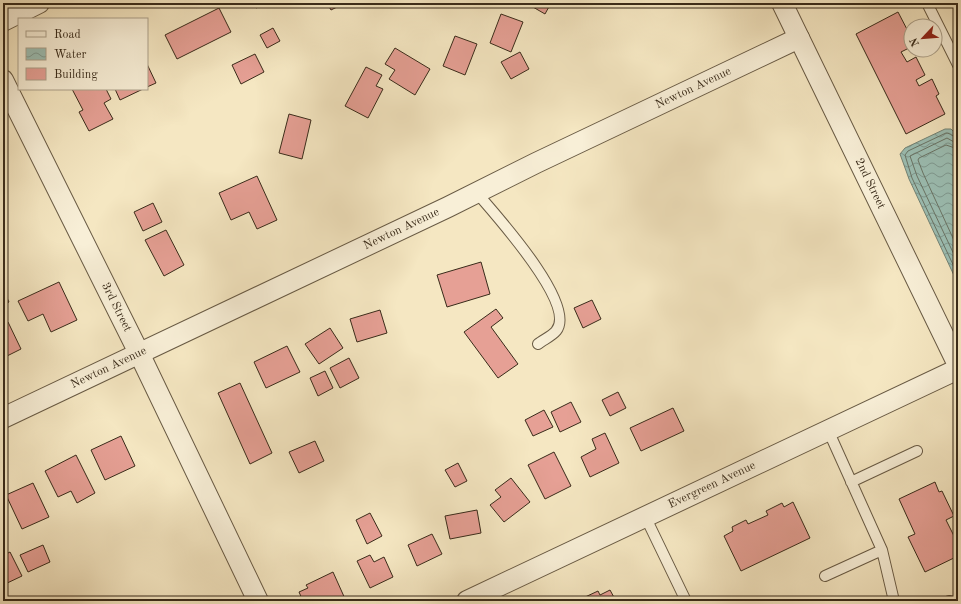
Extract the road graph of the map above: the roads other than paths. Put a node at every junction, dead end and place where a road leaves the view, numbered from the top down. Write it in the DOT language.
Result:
graph roads {
  1 [pos="39,3"];
  2 [pos="782,3"];
  3 [pos="927,3"];
  4 [pos="3,21"];
  5 [pos="798,38"];
  6 [pos="958,65"];
  7 [pos="3,80"];
  8 [pos="477,193"];
  9 [pos="538,344"];
  10 [pos="139,353"];
  11 [pos="958,365"];
  12 [pos="958,370"];
  13 [pos="3,418"];
  14 [pos="828,430"];
  15 [pos="917,450"];
  16 [pos="851,482"];
  17 [pos="645,516"];
  18 [pos="882,550"];
  19 [pos="825,576"];
  20 [pos="258,601"];
  21 [pos="467,601"];
  22 [pos="686,601"];
  23 [pos="894,601"];
  1 -- 4 [label="street"];
  2 -- 5 [label="street, 2nd Street"];
  3 -- 6 [label="lane"];
  5 -- 8 [label="street, Newton Avenue"];
  5 -- 11 [label="street, 2nd Street"];
  7 -- 10 [label="street, 3rd Street"];
  8 -- 9 [label="lane"];
  8 -- 10 [label="street, Newton Avenue"];
  10 -- 13 [label="street, Newton Avenue"];
  10 -- 20 [label="street, 3rd Street"];
  12 -- 14 [label="street, Evergreen Avenue"];
  14 -- 16 [label="lane"];
  14 -- 17 [label="street, Evergreen Avenue"];
  15 -- 16 [label="lane"];
  16 -- 18 [label="lane"];
  17 -- 21 [label="street, Evergreen Avenue"];
  17 -- 22 [label="lane"];
  18 -- 19 [label="lane"];
  18 -- 23 [label="lane"];
}
